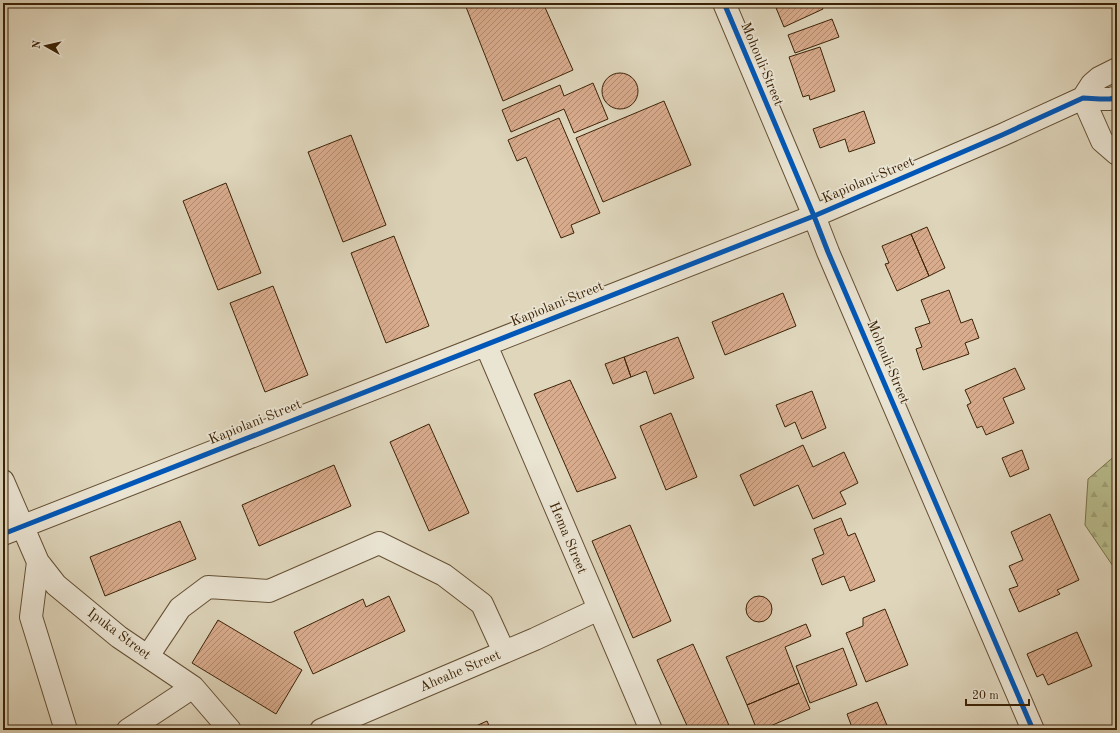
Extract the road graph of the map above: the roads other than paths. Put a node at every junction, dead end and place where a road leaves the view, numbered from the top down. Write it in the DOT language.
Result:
graph roads {
  1 [pos="724,3"];
  2 [pos="1117,69"];
  3 [pos="1117,97"];
  4 [pos="1083,98"];
  5 [pos="1117,154"];
  6 [pos="814,216"];
  7 [pos="486,345"];
  8 [pos="3,481"];
  9 [pos="13,530"];
  10 [pos="38,562"];
  11 [pos="599,609"];
  12 [pos="504,652"];
  13 [pos="148,656"];
  14 [pos="193,687"];
  15 [pos="66,730"];
  16 [pos="128,730"];
  17 [pos="230,730"];
  18 [pos="321,730"];
  19 [pos="652,730"];
  20 [pos="1032,730"];
  1 -- 6 [label="street, Mohouli Street"];
  2 -- 4 [label="street, Kapiolani Street"];
  3 -- 4 [label="street, Kapiolani Street"];
  4 -- 5 [label="street"];
  4 -- 6 [label="street, Kapiolani Street"];
  6 -- 7 [label="street, Kapiolani Street"];
  6 -- 20 [label="street, Mohouli Street"];
  7 -- 9 [label="street, Kapiolani Street"];
  7 -- 11 [label="street, Hema Street"];
  8 -- 9 [label="street, Ipuka Street"];
  9 -- 10 [label="street, Ipuka Street"];
  10 -- 13 [label="street, Ipuka Street"];
  10 -- 15 [label="street"];
  11 -- 12 [label="street, Aheahe Street"];
  11 -- 19 [label="street, Hema Street"];
  12 -- 13 [label="street"];
  12 -- 18 [label="street, Aheahe Street"];
  13 -- 14 [label="street, Ipuka Street"];
  14 -- 16 [label="street"];
  14 -- 17 [label="street, Ipuka Street"];
}
